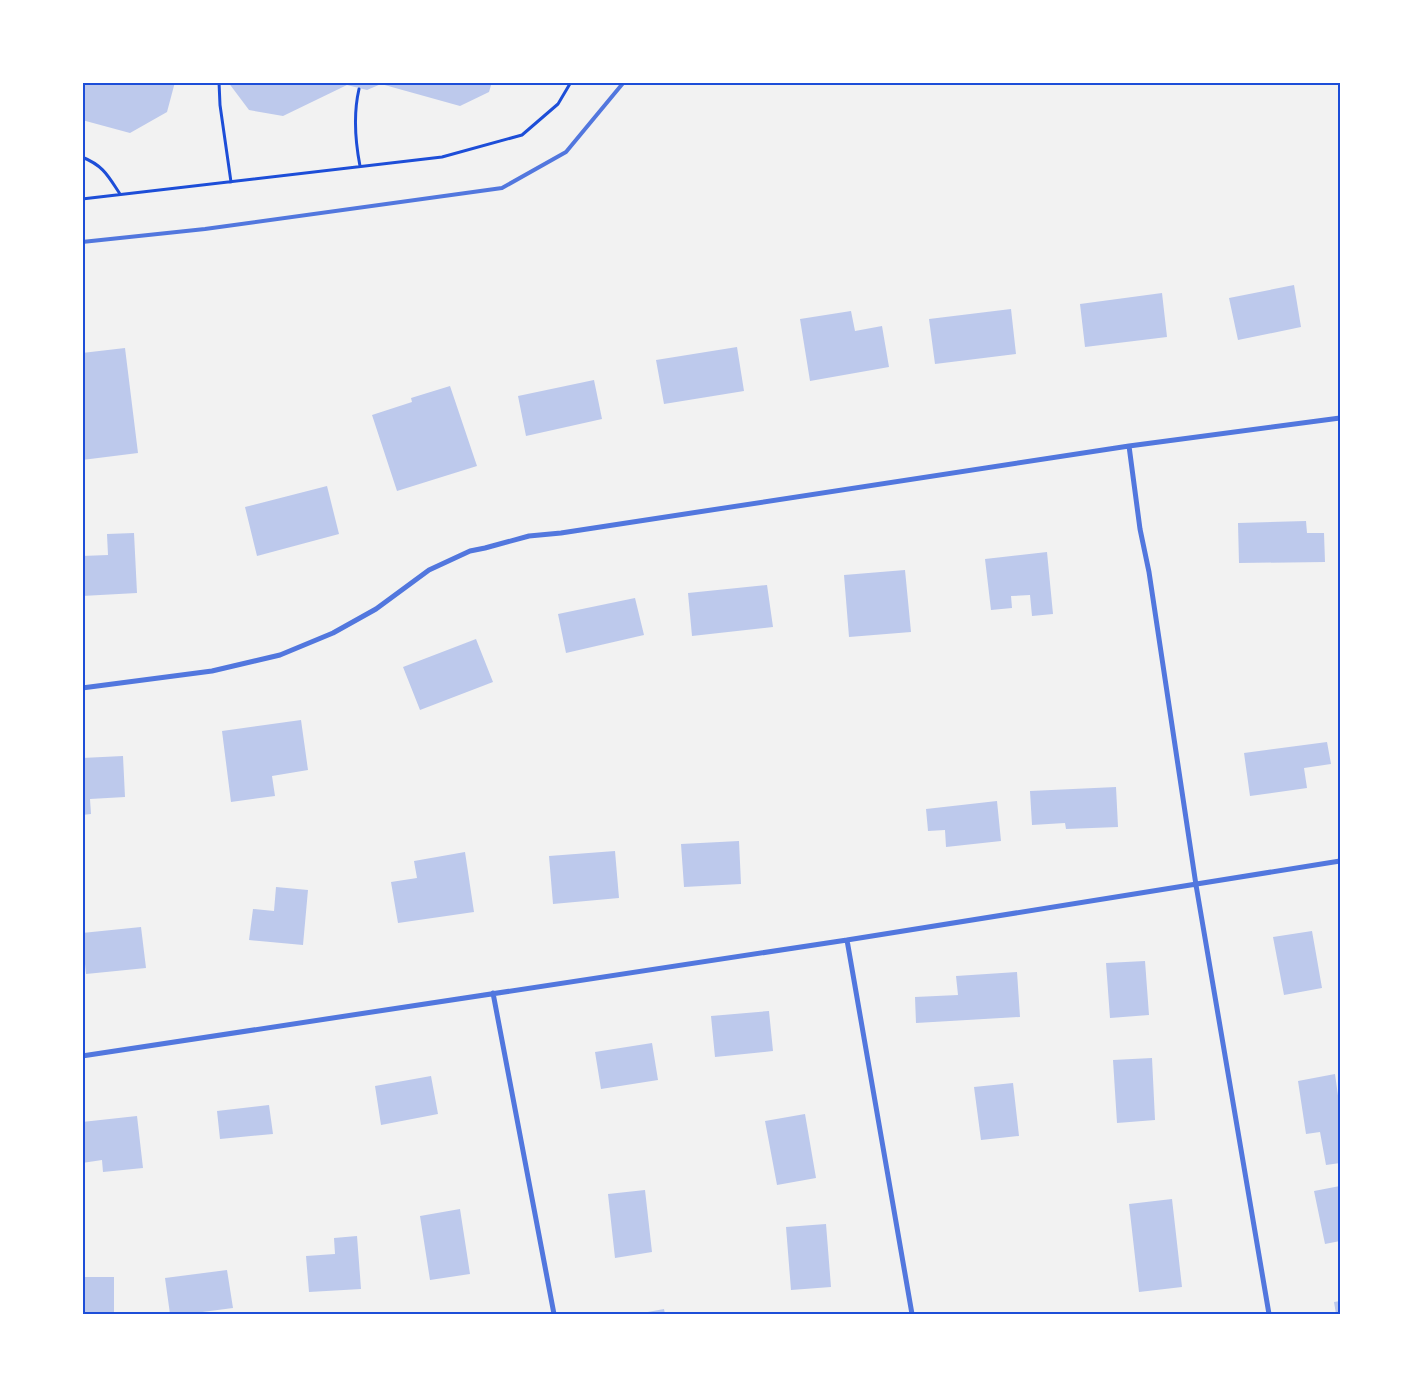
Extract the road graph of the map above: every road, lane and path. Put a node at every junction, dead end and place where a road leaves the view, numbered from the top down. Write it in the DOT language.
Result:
graph roads {
  1 [pos="218,82"];
  2 [pos="571,82"];
  3 [pos="624,82"];
  4 [pos="359,89"];
  5 [pos="82,157"];
  6 [pos="360,166"];
  7 [pos="232,182"];
  8 [pos="120,194"];
  9 [pos="82,199"];
  10 [pos="82,242"];
  11 [pos="1340,418"];
  12 [pos="1129,446"];
  13 [pos="82,688"];
  14 [pos="1340,861"];
  15 [pos="1196,885"];
  16 [pos="848,940"];
  17 [pos="494,993"];
  18 [pos="82,1056"];
  19 [pos="554,1314"];
  20 [pos="912,1314"];
  21 [pos="1269,1314"];
  1 -- 7 [label="path"];
  2 -- 6 [label="path"];
  3 -- 10 [label="lane"];
  4 -- 6 [label="path"];
  5 -- 8 [label="path"];
  6 -- 7 [label="path"];
  7 -- 8 [label="path"];
  8 -- 9 [label="path"];
  11 -- 12 [label="street"];
  12 -- 13 [label="street"];
  12 -- 15 [label="street"];
  14 -- 15 [label="street"];
  15 -- 16 [label="street"];
  15 -- 21 [label="street"];
  16 -- 17 [label="street"];
  16 -- 20 [label="street"];
  17 -- 18 [label="street"];
  17 -- 19 [label="street"];
}
